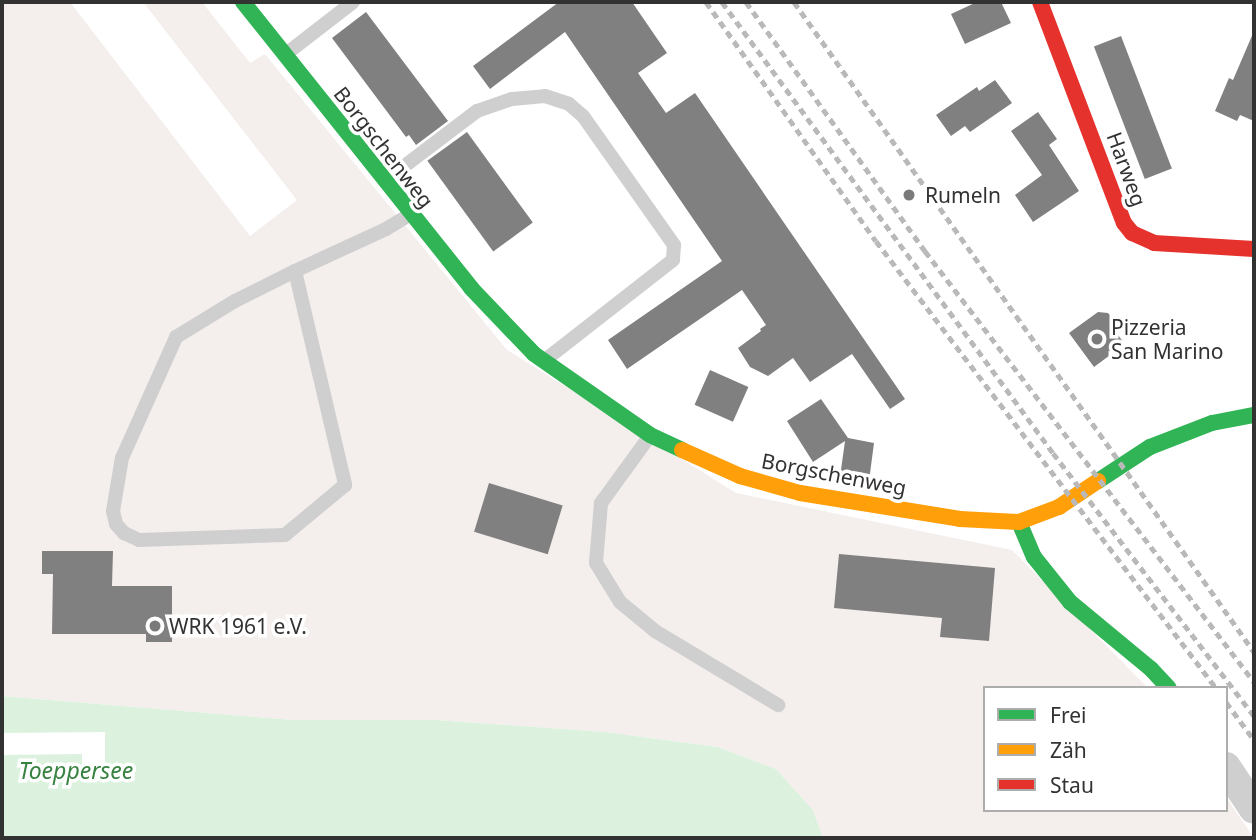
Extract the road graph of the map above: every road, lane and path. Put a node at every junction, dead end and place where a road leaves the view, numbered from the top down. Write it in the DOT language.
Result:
graph roads {
  1 [pos="243,2"];
  2 [pos="353,2"];
  3 [pos="1040,2"];
  4 [pos="285,55"];
  5 [pos="384,181"];
  6 [pos="411,214"];
  7 [pos="1254,249"];
  8 [pos="295,271"];
  9 [pos="543,361"];
  10 [pos="1254,415"];
  11 [pos="650,435"];
  12 [pos="1019,522"];
  13 [pos="1167,686"];
  14 [pos="778,705"];
  15 [pos="1228,770"];
  16 [pos="1254,809"];
  1 -- 4 [label="main road, Borgschenweg"];
  2 -- 4 [label="lane"];
  3 -- 7 [label="main road, Harweg"];
  4 -- 5 [label="main road, Borgschenweg"];
  5 -- 6 [label="main road, Borgschenweg"];
  5 -- 9 [label="lane"];
  6 -- 8 [label="lane"];
  6 -- 9 [label="main road, Borgschenweg"];
  8 -- 8 [label="lane"];
  9 -- 11 [label="main road, Borgschenweg"];
  10 -- 12 [label="main road, Borgschenweg"];
  11 -- 12 [label="main road, Borgschenweg"];
  11 -- 14 [label="lane"];
  12 -- 13 [label="main road"];
  15 -- 16 [label="street"];
}
